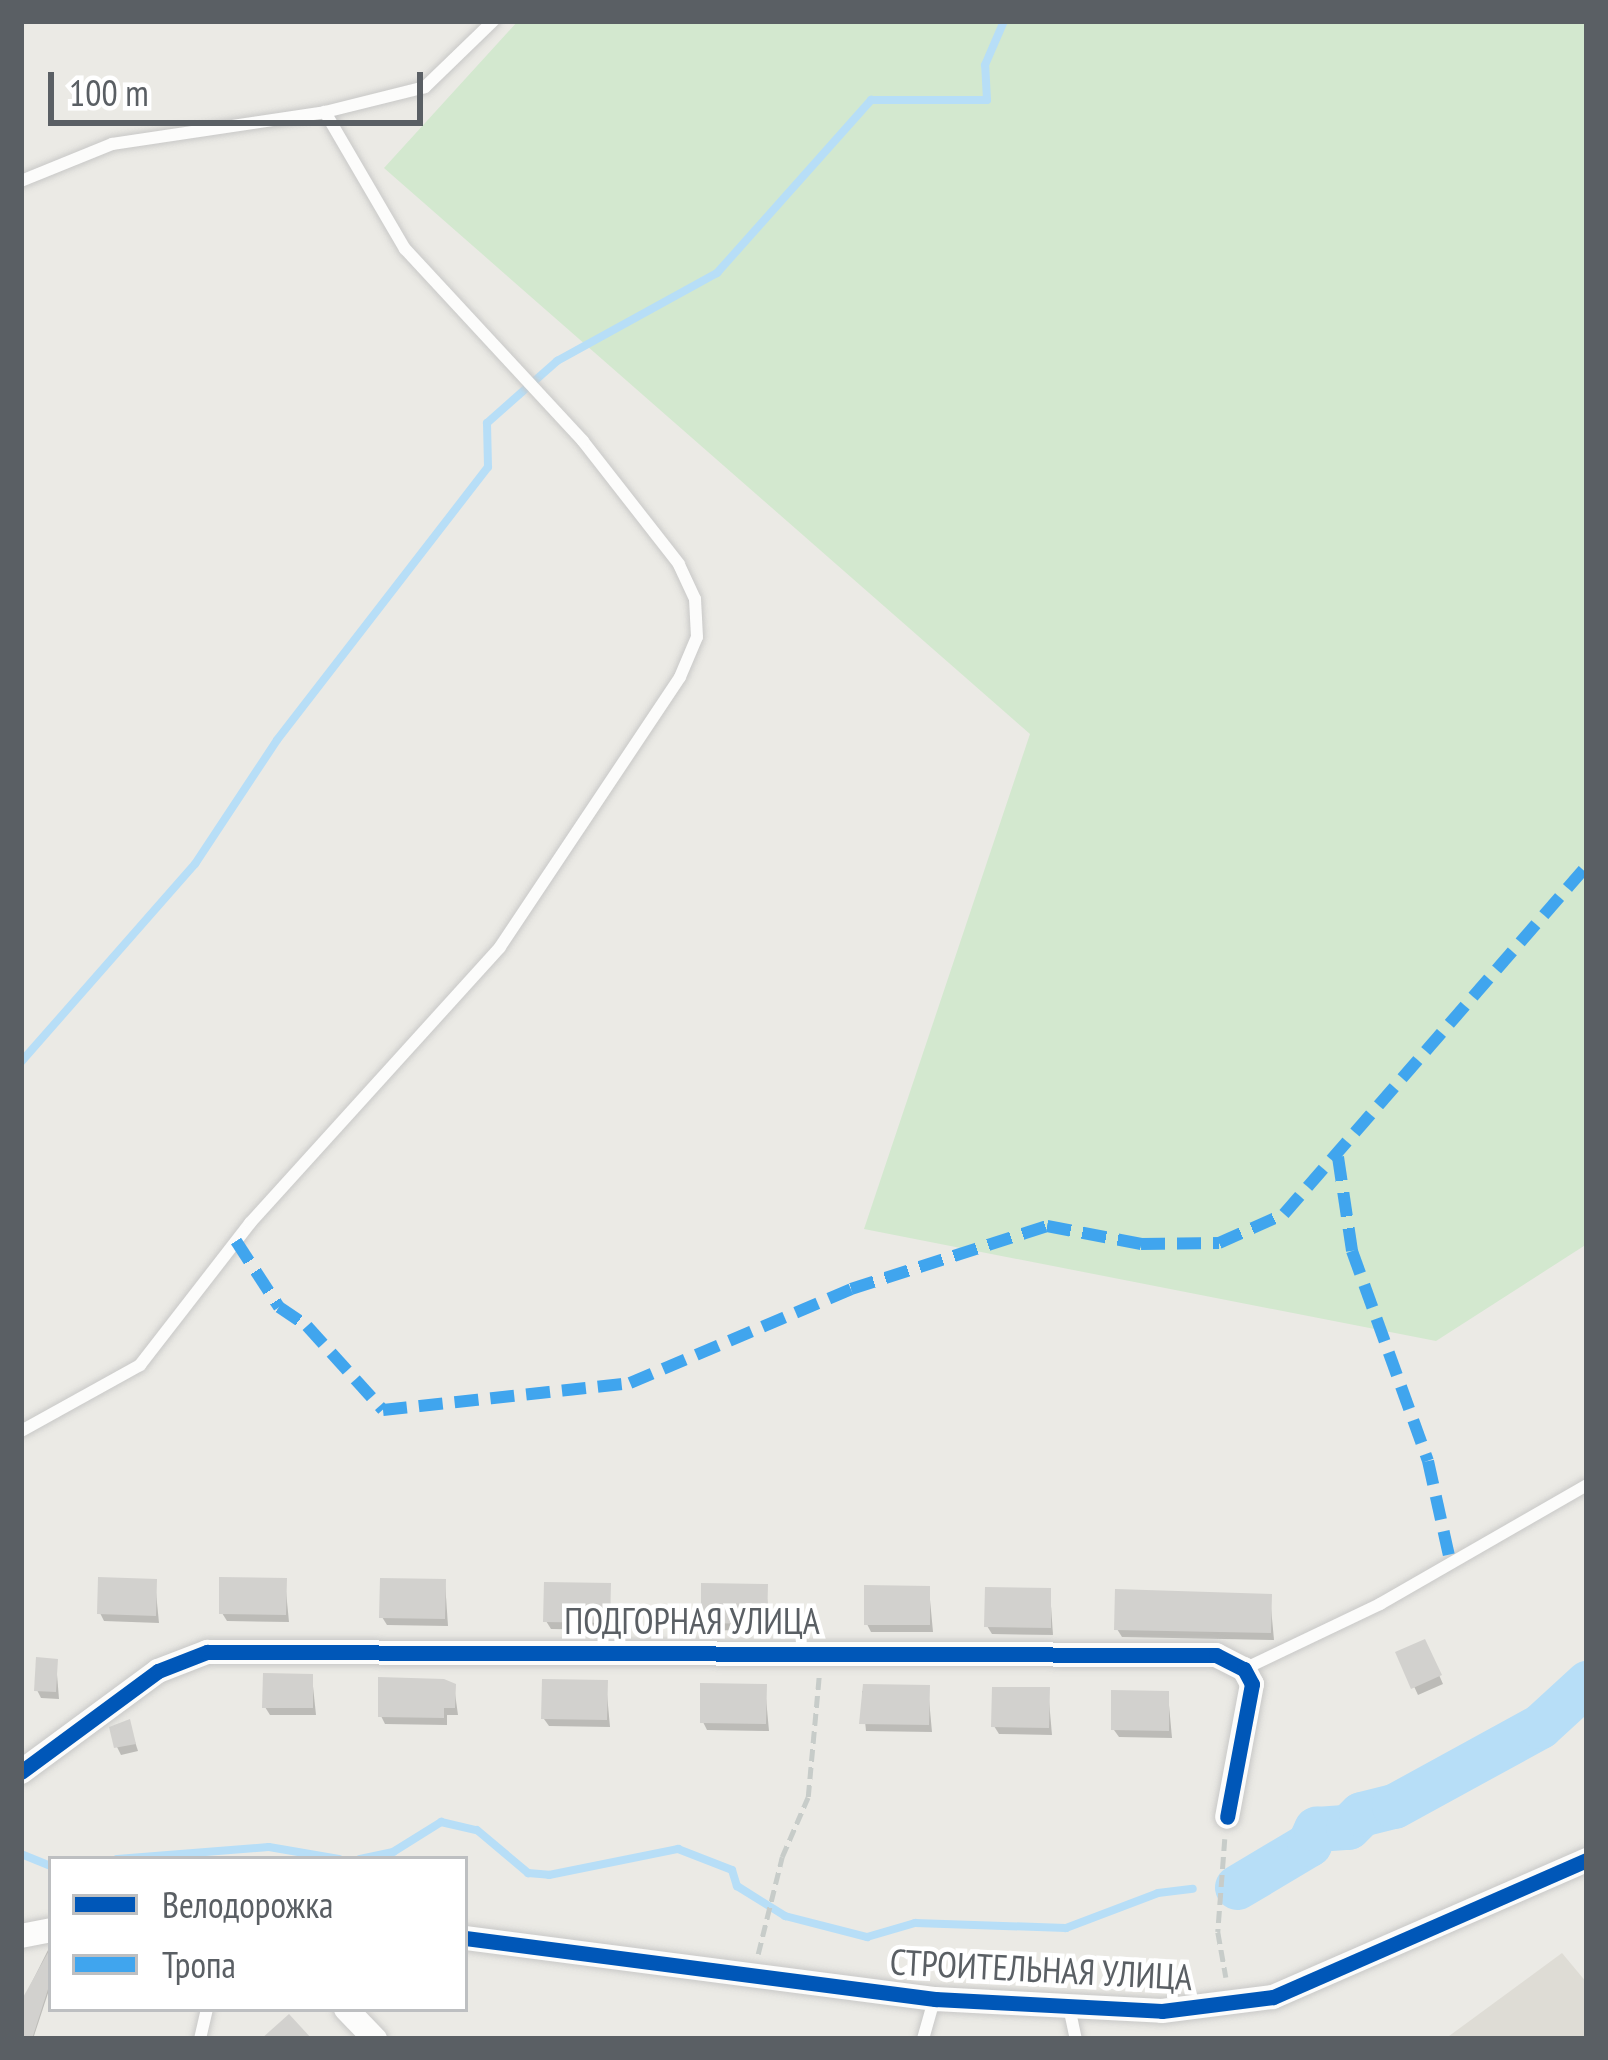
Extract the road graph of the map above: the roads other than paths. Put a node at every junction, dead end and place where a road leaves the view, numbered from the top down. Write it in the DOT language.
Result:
graph roads {
  1 [pos="493,21"];
  2 [pos="325,112"];
  3 [pos="21,181"];
  4 [pos="21,1431"];
  5 [pos="1587,1485"];
  6 [pos="1244,1669"];
  7 [pos="21,1772"];
  8 [pos="1227,1817"];
  9 [pos="1587,1860"];
  10 [pos="468,1938"];
  11 [pos="935,1999"];
  12 [pos="1070,2007"];
  13 [pos="349,2012"];
  14 [pos="375,2039"];
  15 [pos="923,2039"];
  16 [pos="1076,2039"];
  1 -- 2 [label="lane"];
  2 -- 3 [label="lane"];
  2 -- 4 [label="lane"];
  5 -- 6 [label="lane"];
  6 -- 7 [label="street, ПОДГОРНАЯ УЛИЦА"];
  6 -- 8 [label="street"];
  9 -- 12 [label="street, СТРОИТЕЛЬНАЯ УЛИЦА"];
  10 -- 11 [label="street, СТРОИТЕЛЬНАЯ УЛИЦА"];
  11 -- 12 [label="street, СТРОИТЕЛЬНАЯ УЛИЦА"];
  11 -- 15 [label="lane"];
  12 -- 16 [label="lane"];
  13 -- 14 [label="street"];
}
